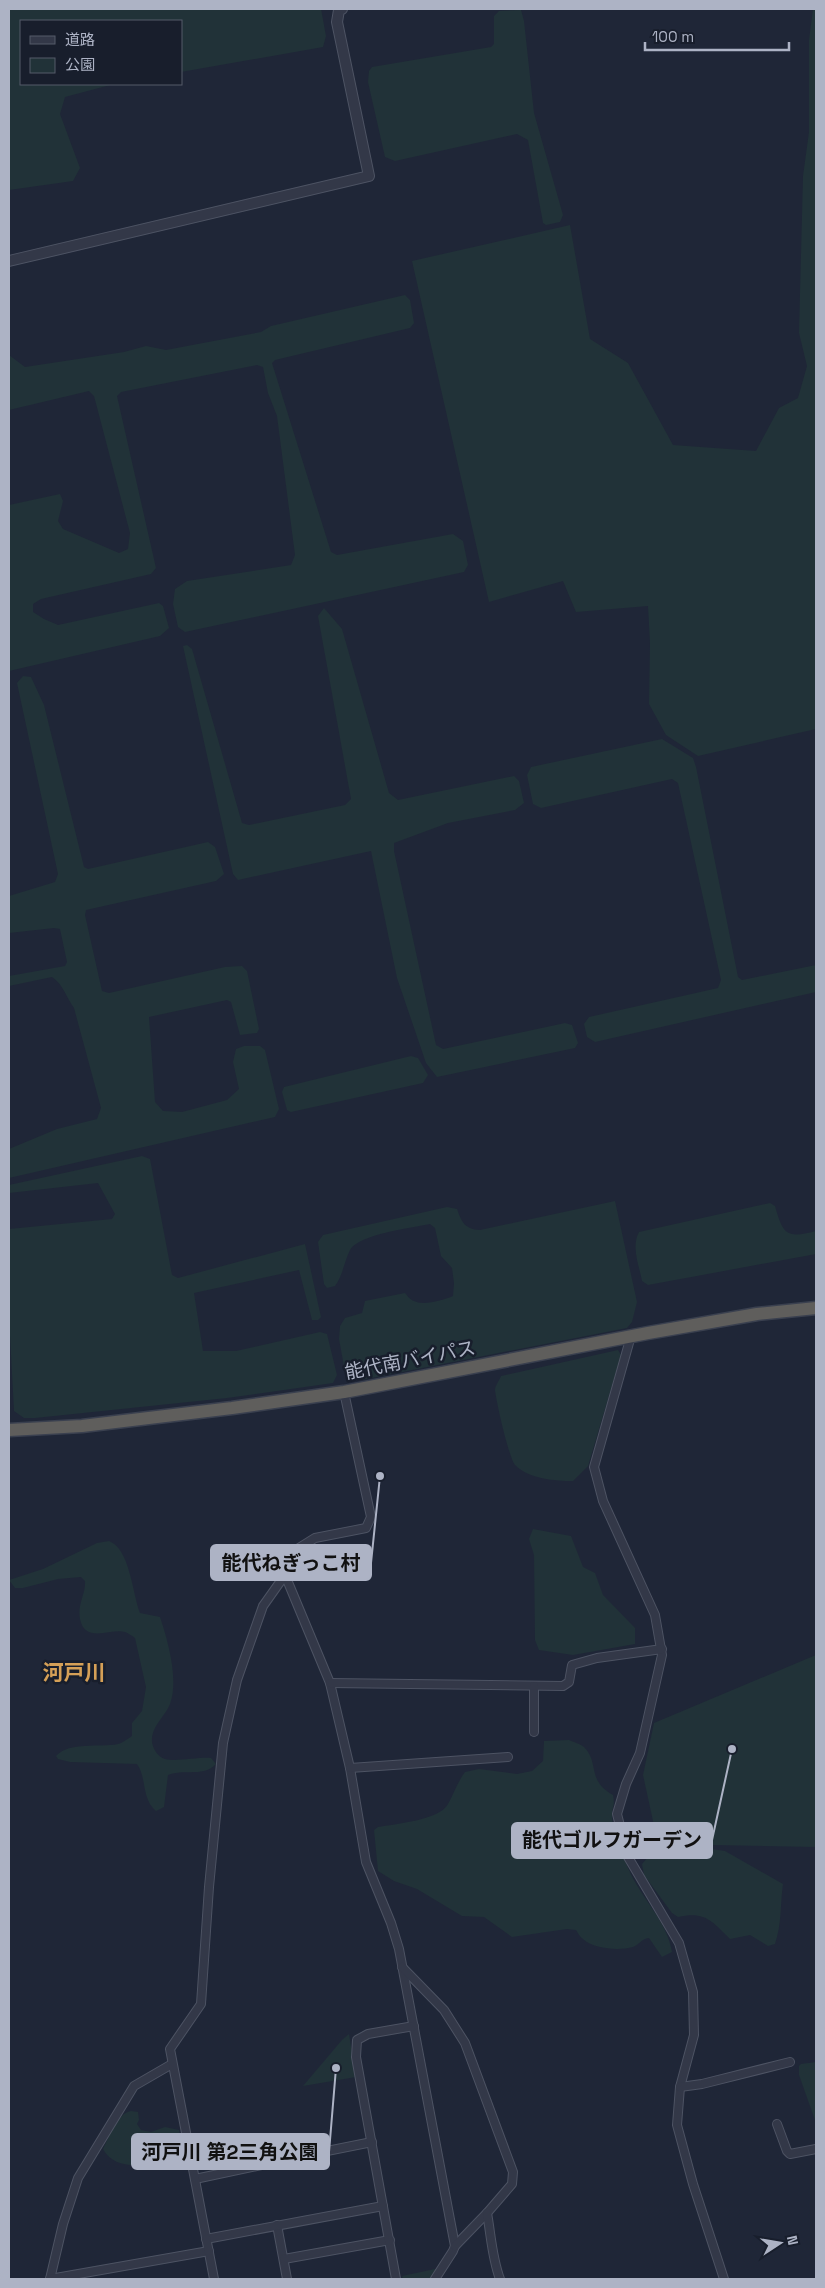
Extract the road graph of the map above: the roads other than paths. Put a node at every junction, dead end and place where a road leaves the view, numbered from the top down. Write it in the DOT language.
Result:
graph roads {
  1 [pos="342,9"];
  2 [pos="9,261"];
  3 [pos="816,1308"];
  4 [pos="631,1336"];
  5 [pos="344,1392"];
  6 [pos="9,1430"];
  7 [pos="285,1575"];
  8 [pos="662,1649"];
  9 [pos="330,1682"];
  10 [pos="534,1686"];
  11 [pos="534,1732"];
  12 [pos="508,1757"];
  13 [pos="350,1768"];
  14 [pos="402,1967"];
  15 [pos="414,2026"];
  16 [pos="790,2062"];
  17 [pos="172,2064"];
  18 [pos="680,2087"];
  19 [pos="776,2124"];
  20 [pos="372,2142"];
  21 [pos="816,2148"];
  22 [pos="327,2151"];
  23 [pos="285,2160"];
  24 [pos="195,2179"];
  25 [pos="383,2206"];
  26 [pos="487,2213"];
  27 [pos="277,2225"];
  28 [pos="206,2239"];
  29 [pos="390,2240"];
  30 [pos="455,2246"];
  31 [pos="209,2251"];
  32 [pos="284,2260"];
  33 [pos="50,2279"];
  34 [pos="214,2279"];
  35 [pos="287,2279"];
  36 [pos="396,2279"];
  37 [pos="435,2279"];
  38 [pos="500,2279"];
  39 [pos="724,2279"];
  1 -- 2 [label="street"];
  3 -- 4 [label="highway, 能代南バイパス"];
  4 -- 5 [label="highway, 能代南バイパス"];
  4 -- 8 [label="street"];
  5 -- 6 [label="highway, 能代南バイパス"];
  5 -- 7 [label="street"];
  7 -- 9 [label="street"];
  7 -- 17 [label="street"];
  8 -- 10 [label="street"];
  8 -- 18 [label="street"];
  9 -- 10 [label="street"];
  9 -- 13 [label="street"];
  10 -- 11 [label="street"];
  12 -- 13 [label="street"];
  13 -- 14 [label="street"];
  14 -- 15 [label="street"];
  14 -- 26 [label="street"];
  15 -- 20 [label="street"];
  15 -- 30 [label="street"];
  16 -- 18 [label="street"];
  17 -- 24 [label="street"];
  17 -- 33 [label="street"];
  18 -- 39 [label="street"];
  19 -- 21 [label="street"];
  20 -- 22 [label="street"];
  20 -- 25 [label="street"];
  23 -- 24 [label="street"];
  24 -- 28 [label="street"];
  25 -- 27 [label="street"];
  25 -- 29 [label="street"];
  26 -- 30 [label="street"];
  26 -- 38 [label="street"];
  27 -- 28 [label="street"];
  27 -- 32 [label="street"];
  28 -- 31 [label="street"];
  29 -- 32 [label="street"];
  29 -- 36 [label="street"];
  30 -- 37 [label="street"];
  31 -- 33 [label="street"];
  31 -- 34 [label="street"];
  32 -- 35 [label="street"];
}
